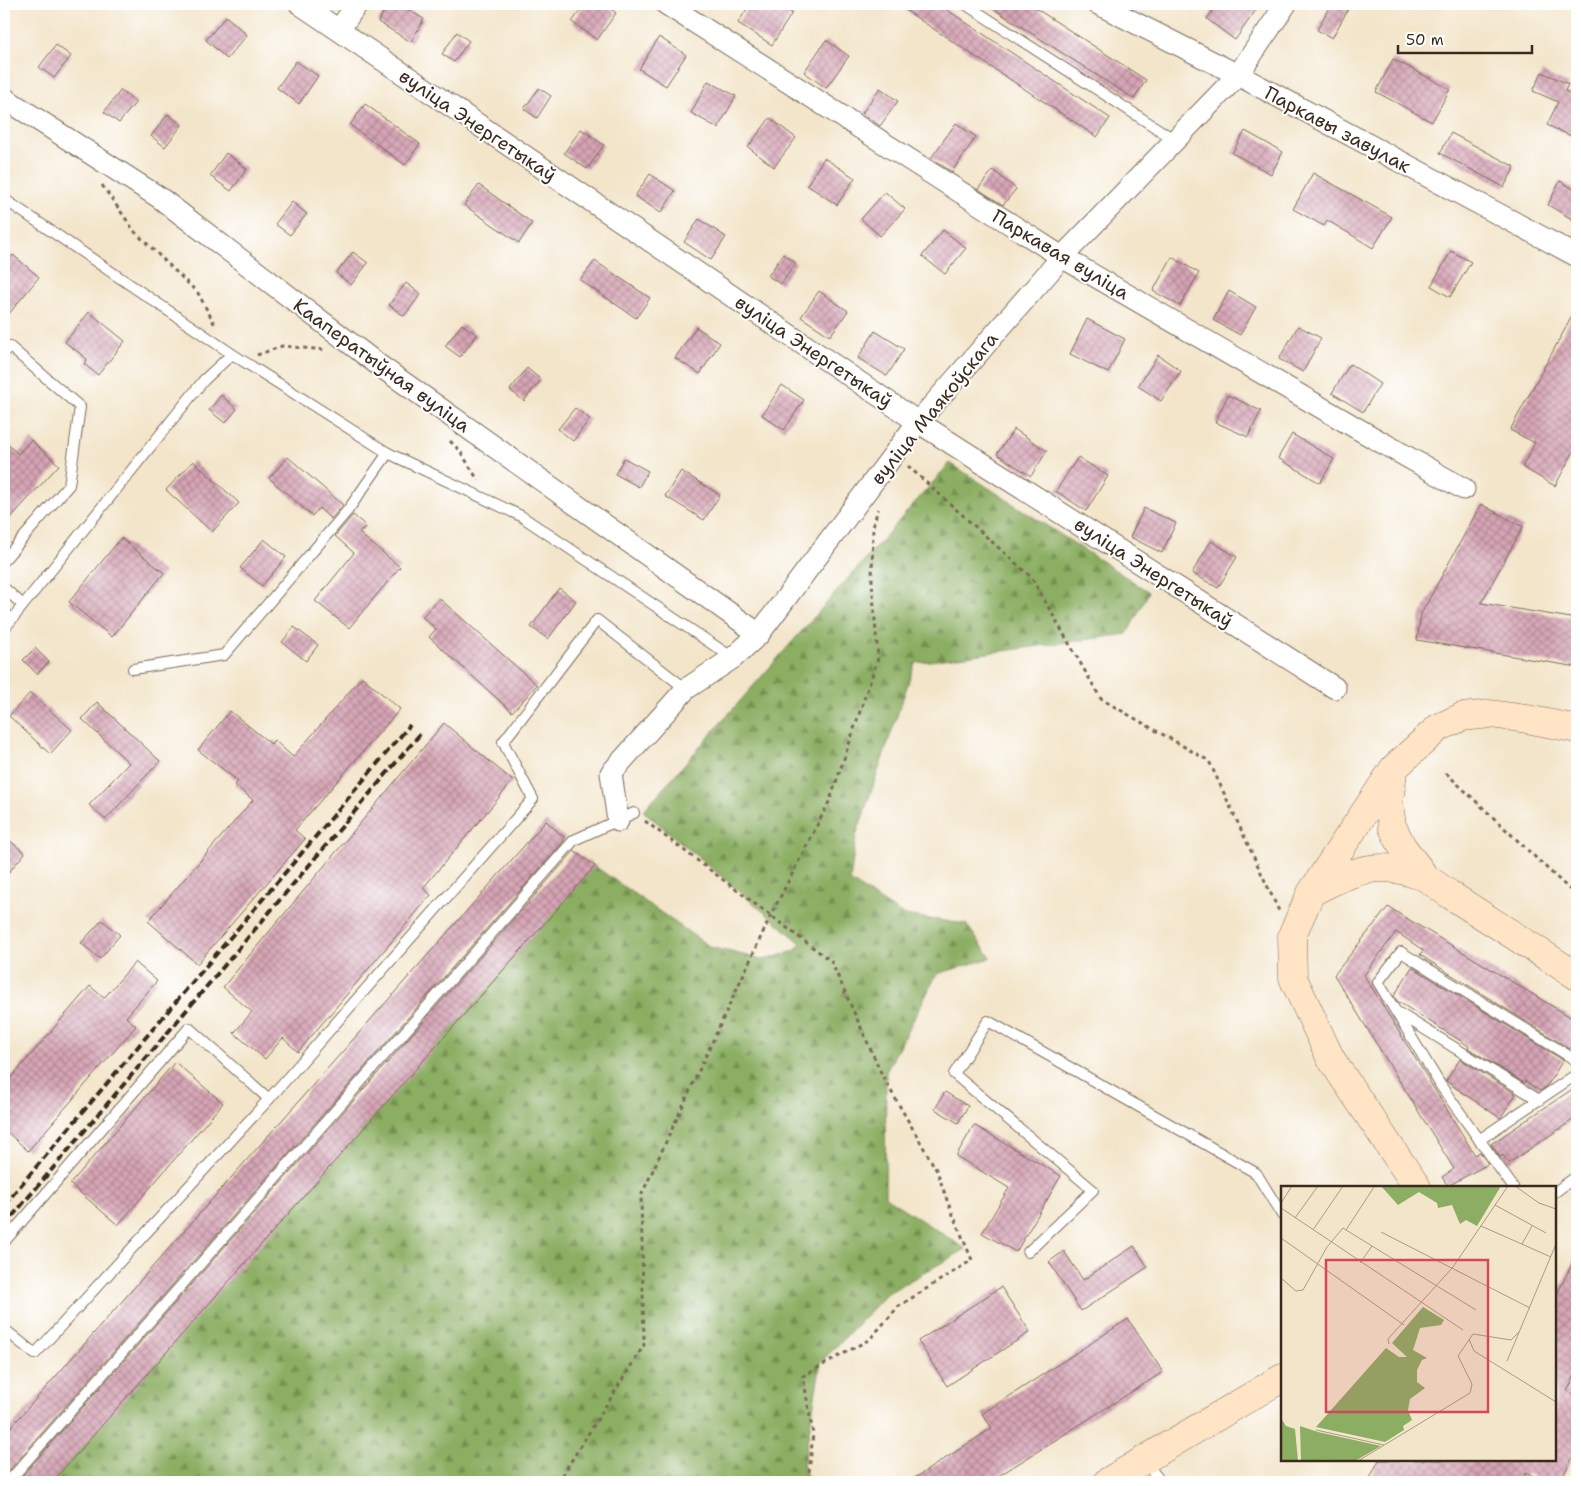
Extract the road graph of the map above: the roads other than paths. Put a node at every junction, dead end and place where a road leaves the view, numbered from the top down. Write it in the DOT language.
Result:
graph roads {
  1 [pos="300,4"];
  2 [pos="357,4"];
  3 [pos="666,4"];
  4 [pos="965,4"];
  5 [pos="1098,4"];
  6 [pos="1286,4"];
  7 [pos="339,30"];
  8 [pos="1238,75"];
  9 [pos="4,98"];
  10 [pos="1175,140"];
  11 [pos="4,199"];
  12 [pos="1577,256"];
  13 [pos="1062,257"];
  14 [pos="4,352"];
  15 [pos="232,354"];
  16 [pos="918,422"];
  17 [pos="388,453"];
  18 [pos="1464,489"];
  19 [pos="4,560"];
  20 [pos="4,588"];
  21 [pos="23,605"];
  22 [pos="4,629"];
  23 [pos="759,634"];
  24 [pos="733,658"];
  25 [pos="133,669"];
  26 [pos="1335,688"];
  27 [pos="686,689"];
  28 [pos="1577,729"];
  29 [pos="1394,768"];
  30 [pos="626,817"];
  31 [pos="1425,877"];
  32 [pos="1312,892"];
  33 [pos="1577,976"];
  34 [pos="1394,1010"];
  35 [pos="1577,1061"];
  36 [pos="1577,1074"];
  37 [pos="269,1099"];
  38 [pos="1539,1100"];
  39 [pos="1479,1140"];
  40 [pos="1577,1176"];
  41 [pos="1416,1186"];
  42 [pos="1512,1186"];
  43 [pos="1556,1191"];
  44 [pos="1281,1214"];
  45 [pos="4,1242"];
  46 [pos="1028,1252"];
  47 [pos="4,1329"];
  48 [pos="1281,1379"];
  49 [pos="1143,1460"];
  50 [pos="8,1482"];
  51 [pos="1107,1482"];
  52 [pos="1158,1482"];
  1 -- 7 [label="street, вуліца Энергетыкаў"];
  2 -- 7 [label="street"];
  3 -- 13 [label="street, Паркавая вуліца"];
  4 -- 10 [label="lane"];
  5 -- 8 [label="street, Паркавы завулак"];
  6 -- 8 [label="street, вуліца Маякоўскага"];
  7 -- 16 [label="street, вуліца Энергетыкаў"];
  8 -- 10 [label="street, вуліца Маякоўскага"];
  8 -- 12 [label="street, Паркавы завулак"];
  9 -- 23 [label="street, Кааператыўная вуліца"];
  10 -- 13 [label="street, вуліца Маякоўскага"];
  11 -- 15 [label="lane"];
  13 -- 16 [label="street, вуліца Маякоўскага"];
  13 -- 18 [label="street, Паркавая вуліца"];
  14 -- 19 [label="lane"];
  15 -- 17 [label="lane"];
  15 -- 21 [label="lane"];
  16 -- 23 [label="street, вуліца Маякоўскага"];
  16 -- 26 [label="street, вуліца Энергетыкаў"];
  17 -- 24 [label="lane"];
  17 -- 25 [label="lane"];
  20 -- 21 [label="lane"];
  21 -- 22 [label="lane"];
  23 -- 24 [label="street, вуліца Маякоўскага"];
  24 -- 27 [label="street, вуліца Маякоўскага"];
  27 -- 30 [label="street, вуліца Маякоўскага"];
  27 -- 37 [label="lane"];
  28 -- 29 [label="main road"];
  29 -- 31 [label="main road"];
  29 -- 32 [label="main road"];
  30 -- 50 [label="lane"];
  31 -- 32 [label="main road"];
  31 -- 33 [label="main road"];
  32 -- 41 [label="main road"];
  34 -- 35 [label="lane"];
  34 -- 38 [label="lane"];
  34 -- 39 [label="lane"];
  36 -- 38 [label="lane"];
  37 -- 45 [label="lane"];
  37 -- 47 [label="lane"];
  38 -- 39 [label="lane"];
  39 -- 42 [label="lane"];
  40 -- 43 [label="lane"];
  44 -- 46 [label="lane"];
  48 -- 49 [label="main road"];
  49 -- 51 [label="main road"];
  49 -- 52 [label="lane"];
}
